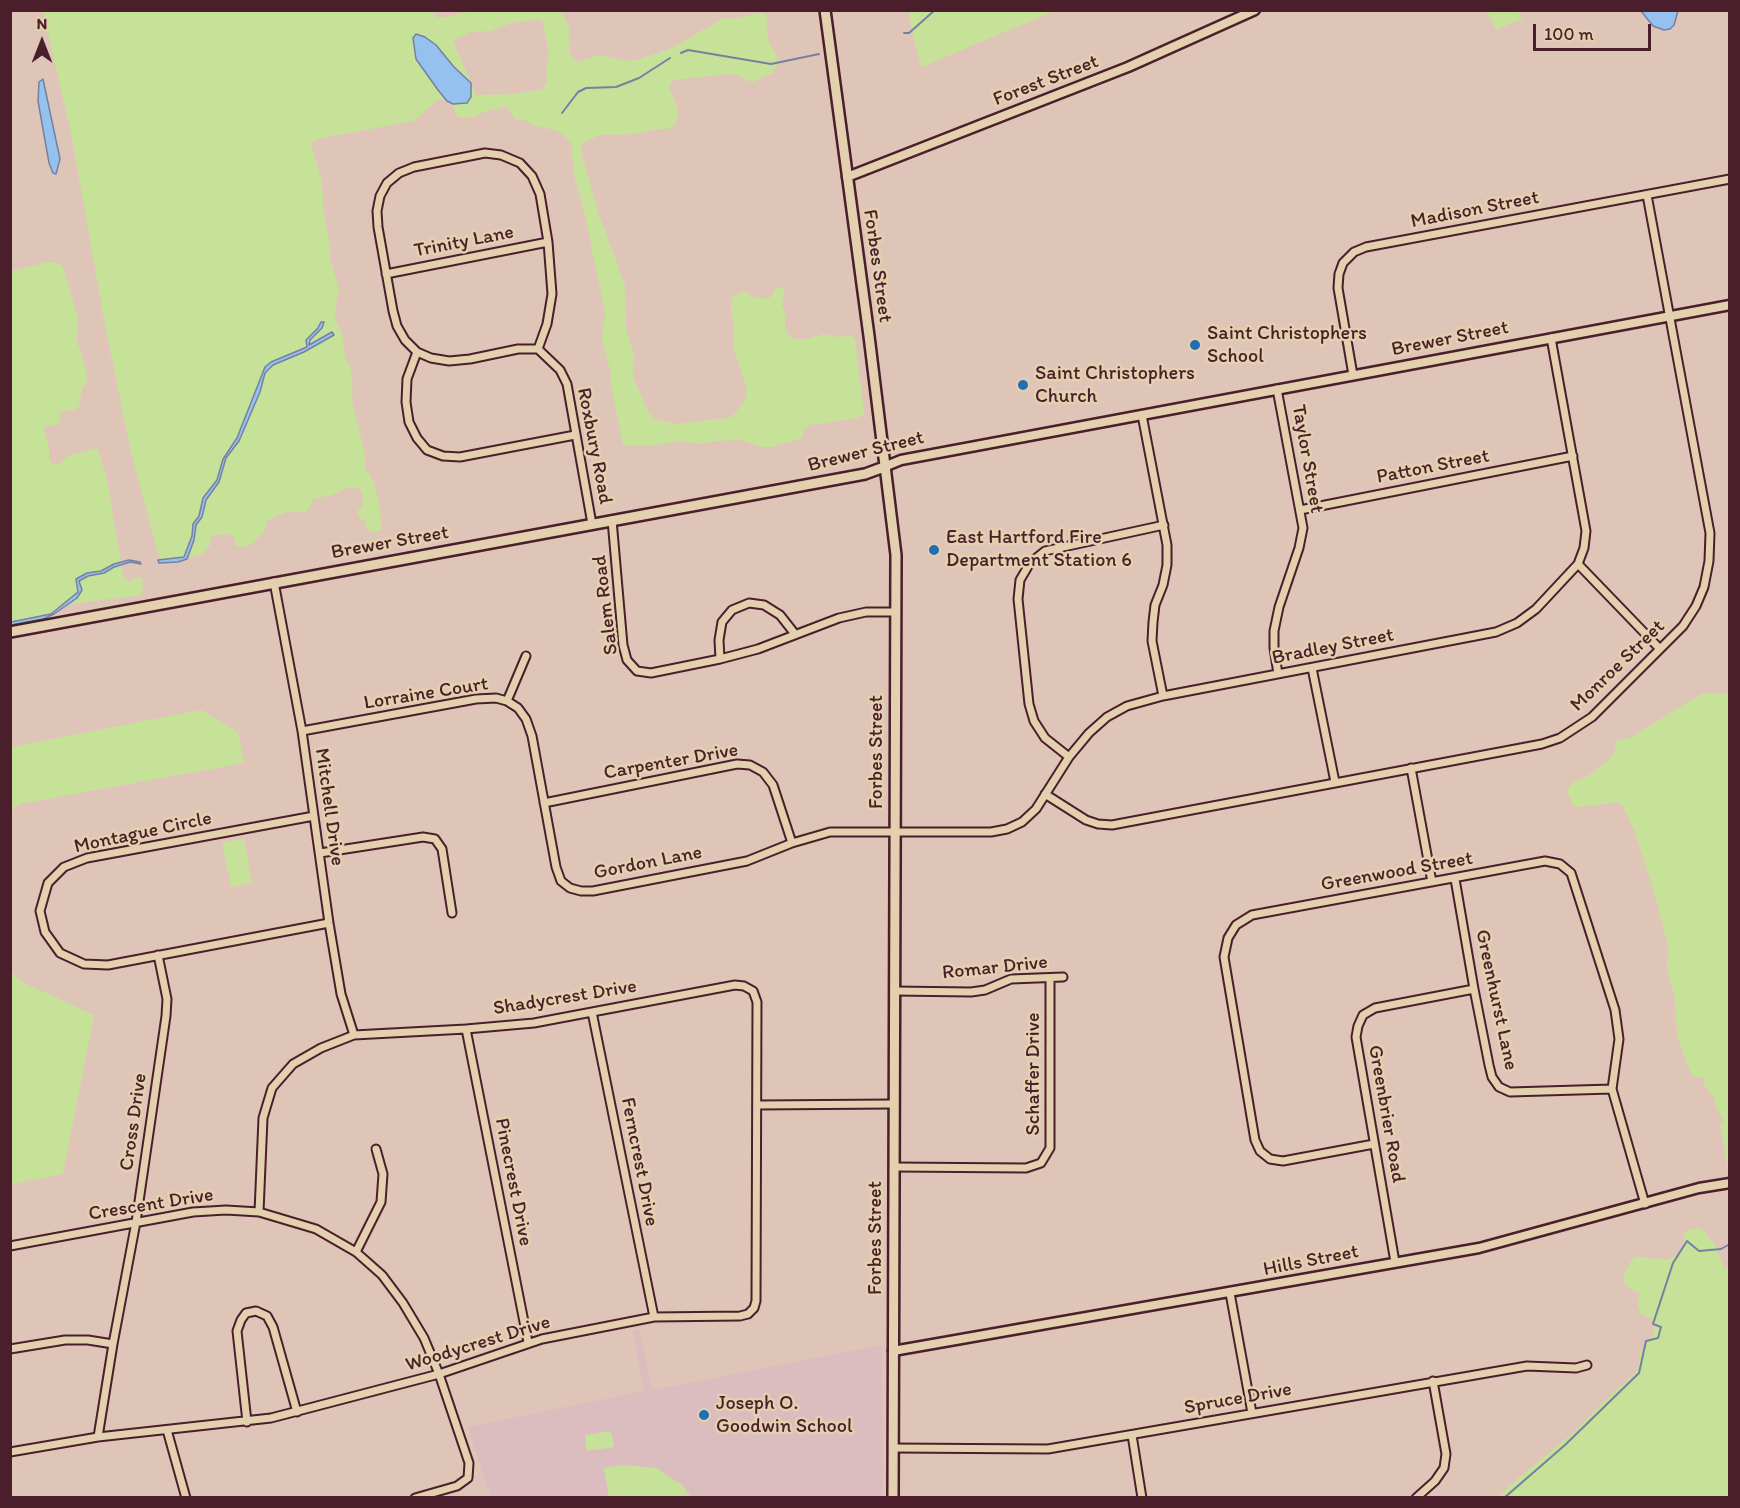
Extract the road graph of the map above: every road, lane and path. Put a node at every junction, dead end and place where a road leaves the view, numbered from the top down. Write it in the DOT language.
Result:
graph roads {
  1 [pos="825,10"];
  2 [pos="1255,10"];
  3 [pos="847,177"];
  4 [pos="1730,179"];
  5 [pos="1647,195"];
  6 [pos="548,242"];
  7 [pos="386,274"];
  8 [pos="1730,305"];
  9 [pos="1669,316"];
  10 [pos="1551,338"];
  11 [pos="537,349"];
  12 [pos="417,352"];
  13 [pos="1353,375"];
  14 [pos="1277,389"];
  15 [pos="1142,415"];
  16 [pos="575,435"];
  17 [pos="1573,456"];
  18 [pos="884,467"];
  19 [pos="1300,510"];
  20 [pos="612,520"];
  21 [pos="592,524"];
  22 [pos="1164,525"];
  23 [pos="1578,564"];
  24 [pos="274,582"];
  25 [pos="896,612"];
  26 [pos="10,632"];
  27 [pos="795,634"];
  28 [pos="1660,649"];
  29 [pos="526,656"];
  30 [pos="720,659"];
  31 [pos="1312,668"];
  32 [pos="1278,675"];
  33 [pos="1162,696"];
  34 [pos="507,701"];
  35 [pos="302,731"];
  36 [pos="1068,757"];
  37 [pos="1411,768"];
  38 [pos="1335,782"];
  39 [pos="1045,794"];
  40 [pos="543,803"];
  41 [pos="314,816"];
  42 [pos="895,831"];
  43 [pos="792,843"];
  44 [pos="320,853"];
  45 [pos="1455,879"];
  46 [pos="1432,882"];
  47 [pos="452,913"];
  48 [pos="329,923"];
  49 [pos="158,955"];
  50 [pos="1063,977"];
  51 [pos="1050,978"];
  52 [pos="1474,990"];
  53 [pos="894,991"];
  54 [pos="592,1012"];
  55 [pos="466,1029"];
  56 [pos="354,1035"];
  57 [pos="1611,1089"];
  58 [pos="893,1104"];
  59 [pos="757,1105"];
  60 [pos="1374,1144"];
  61 [pos="376,1149"];
  62 [pos="894,1167"];
  63 [pos="1730,1182"];
  64 [pos="1645,1203"];
  65 [pos="259,1212"];
  66 [pos="136,1222"];
  67 [pos="10,1246"];
  68 [pos="356,1252"];
  69 [pos="1395,1262"];
  70 [pos="1230,1293"];
  71 [pos="654,1317"];
  72 [pos="528,1342"];
  73 [pos="113,1344"];
  74 [pos="10,1349"];
  75 [pos="893,1351"];
  76 [pos="1587,1365"];
  77 [pos="439,1374"];
  78 [pos="1433,1381"];
  79 [pos="297,1412"];
  80 [pos="1252,1413"];
  81 [pos="247,1422"];
  82 [pos="167,1430"];
  83 [pos="1132,1435"];
  84 [pos="98,1437"];
  85 [pos="893,1448"];
  86 [pos="10,1452"];
  87 [pos="186,1497"];
  88 [pos="415,1497"];
  89 [pos="893,1497"];
  90 [pos="1142,1497"];
  91 [pos="1416,1497"];
  1 -- 3 [label="main road, Forbes Street"];
  2 -- 3 [label="street, Forest Street"];
  3 -- 18 [label="main road, Forbes Street"];
  4 -- 5 [label="street, Madison Street"];
  5 -- 9 [label="street, Monroe Street"];
  5 -- 13 [label="street, Madison Street"];
  6 -- 7 [label="street, Trinity Lane"];
  6 -- 7 [label="street"];
  6 -- 11 [label="street"];
  7 -- 12 [label="street"];
  8 -- 9 [label="street, Brewer Street"];
  9 -- 10 [label="street, Brewer Street"];
  9 -- 28 [label="street, Monroe Street"];
  10 -- 13 [label="street, Brewer Street"];
  10 -- 17 [label="street, Bradley Street"];
  11 -- 12 [label="street"];
  11 -- 16 [label="street, Roxbury Road"];
  12 -- 16 [label="street"];
  13 -- 14 [label="street, Brewer Street"];
  14 -- 15 [label="street, Brewer Street"];
  14 -- 19 [label="street, Taylor Street"];
  15 -- 18 [label="street, Brewer Street"];
  15 -- 22 [label="street"];
  16 -- 21 [label="street, Roxbury Road"];
  17 -- 19 [label="street, Patton Street"];
  17 -- 23 [label="street, Bradley Street"];
  18 -- 20 [label="main road, Brewer Street"];
  18 -- 25 [label="main road, Forbes Street"];
  19 -- 32 [label="street, Taylor Street"];
  20 -- 21 [label="main road, Brewer Street"];
  20 -- 30 [label="street, Salem Road"];
  21 -- 24 [label="main road, Brewer Street"];
  22 -- 33 [label="street"];
  22 -- 36 [label="street"];
  23 -- 28 [label="street"];
  23 -- 31 [label="street, Bradley Street"];
  24 -- 26 [label="main road, Brewer Street"];
  24 -- 35 [label="street, Mitchell Drive"];
  25 -- 27 [label="street, Salem Road"];
  25 -- 42 [label="main road, Forbes Street"];
  27 -- 30 [label="street, Salem Road"];
  27 -- 30 [label="street"];
  28 -- 37 [label="street, Monroe Street"];
  29 -- 34 [label="street, Lorraine Court"];
  31 -- 32 [label="street, Bradley Street"];
  31 -- 38 [label="street"];
  32 -- 33 [label="street, Bradley Street"];
  33 -- 36 [label="street, Bradley Street"];
  34 -- 35 [label="street, Lorraine Court"];
  34 -- 40 [label="street, Gordon Lane"];
  35 -- 41 [label="street, Mitchell Drive"];
  36 -- 39 [label="street, Bradley Street"];
  37 -- 38 [label="street, Monroe Street"];
  37 -- 46 [label="street"];
  38 -- 39 [label="street, Monroe Street"];
  39 -- 42 [label="street, Bradley Street"];
  40 -- 43 [label="street, Carpenter Drive"];
  40 -- 43 [label="street, Gordon Lane"];
  41 -- 44 [label="street, Mitchell Drive"];
  41 -- 49 [label="street, Montague Circle"];
  42 -- 43 [label="street, Gordon Lane"];
  42 -- 53 [label="main road, Forbes Street"];
  44 -- 47 [label="street"];
  44 -- 48 [label="street, Mitchell Drive"];
  45 -- 46 [label="street, Greenwood Street"];
  45 -- 52 [label="street, Greenhurst Lane"];
  45 -- 57 [label="street, Greenwood Street"];
  46 -- 60 [label="street, Greenwood Street"];
  48 -- 49 [label="street, Montague Circle"];
  48 -- 56 [label="street, Mitchell Drive"];
  49 -- 66 [label="street, Cross Drive"];
  50 -- 51 [label="street, Romar Drive"];
  51 -- 53 [label="street, Romar Drive"];
  51 -- 62 [label="street, Schaffer Drive"];
  52 -- 57 [label="street, Greenhurst Lane"];
  52 -- 60 [label="street, Greenbrier Road"];
  53 -- 58 [label="main road, Forbes Street"];
  54 -- 55 [label="street, Shadycrest Drive"];
  54 -- 59 [label="street, Shadycrest Drive"];
  54 -- 71 [label="street, Ferncrest Drive"];
  55 -- 56 [label="street, Shadycrest Drive"];
  55 -- 72 [label="street, Pinecrest Drive"];
  56 -- 65 [label="street, Shadycrest Drive"];
  57 -- 64 [label="street, Greenwood Street"];
  58 -- 59 [label="street"];
  58 -- 62 [label="main road, Forbes Street"];
  59 -- 71 [label="street, Woodycrest Drive"];
  60 -- 69 [label="street, Greenbrier Road"];
  61 -- 68 [label="street"];
  62 -- 75 [label="main road, Forbes Street"];
  63 -- 64 [label="street, Hills Street"];
  64 -- 69 [label="street, Hills Street"];
  65 -- 66 [label="street, Crescent Drive"];
  65 -- 68 [label="street, Crescent Drive"];
  66 -- 67 [label="street, Crescent Drive"];
  66 -- 73 [label="street, Cross Drive"];
  68 -- 77 [label="street, Crescent Drive"];
  69 -- 70 [label="street, Hills Street"];
  70 -- 75 [label="street, Hills Street"];
  70 -- 80 [label="street"];
  71 -- 72 [label="street, Woodycrest Drive"];
  72 -- 77 [label="street, Woodycrest Drive"];
  73 -- 74 [label="street"];
  73 -- 84 [label="street, Cross Drive"];
  75 -- 85 [label="main road, Forbes Street"];
  76 -- 78 [label="street, Spruce Drive"];
  77 -- 79 [label="street, Woodycrest Drive"];
  77 -- 88 [label="street, Crescent Drive"];
  78 -- 80 [label="street, Spruce Drive"];
  78 -- 91 [label="street"];
  79 -- 81 [label="street, Woodycrest Drive"];
  79 -- 81 [label="street"];
  80 -- 83 [label="street, Spruce Drive"];
  81 -- 82 [label="street, Woodycrest Drive"];
  82 -- 84 [label="street, Woodycrest Drive"];
  82 -- 87 [label="street"];
  83 -- 85 [label="street, Spruce Drive"];
  83 -- 90 [label="street"];
  84 -- 86 [label="street, Woodycrest Drive"];
  85 -- 89 [label="main road, Forbes Street"];
}
